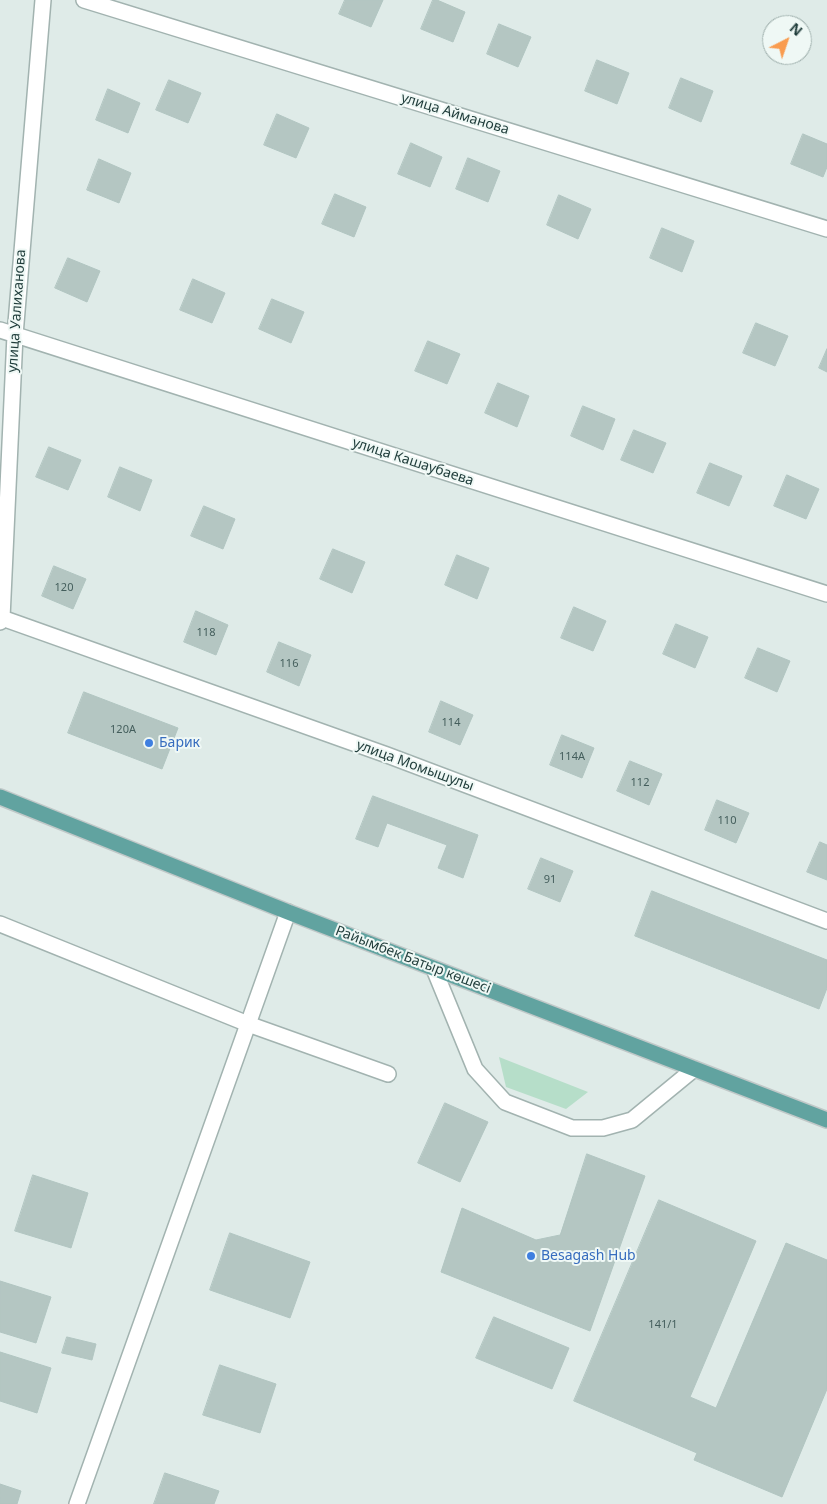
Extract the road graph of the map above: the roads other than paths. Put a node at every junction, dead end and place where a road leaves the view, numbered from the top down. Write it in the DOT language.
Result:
graph roads {
  1 [pos="43,0"];
  2 [pos="84,0"];
  3 [pos="827,229"];
  4 [pos="7,333"];
  5 [pos="827,594"];
  6 [pos="1,620"];
  7 [pos="0,797"];
  8 [pos="288,912"];
  9 [pos="827,921"];
  10 [pos="0,924"];
  11 [pos="434,968"];
  12 [pos="248,1024"];
  13 [pos="694,1069"];
  14 [pos="388,1074"];
  15 [pos="827,1120"];
  16 [pos="77,1504"];
  1 -- 4 [label="street, улица Уалиханова"];
  2 -- 3 [label="street, улица Айманова"];
  4 -- 5 [label="street, улица Кашаубаева"];
  4 -- 6 [label="street, улица Уалиханова"];
  6 -- 9 [label="street, улица Момышулы"];
  7 -- 8 [label="main road, Райымбек Батыр көшесі"];
  8 -- 11 [label="main road, Райымбек Батыр көшесі"];
  8 -- 12 [label="street"];
  10 -- 12 [label="street"];
  11 -- 13 [label="main road, Райымбек Батыр көшесі"];
  11 -- 13 [label="street"];
  12 -- 14 [label="street"];
  12 -- 16 [label="street"];
  13 -- 15 [label="main road, Райымбек Батыр көшесі"];
}
